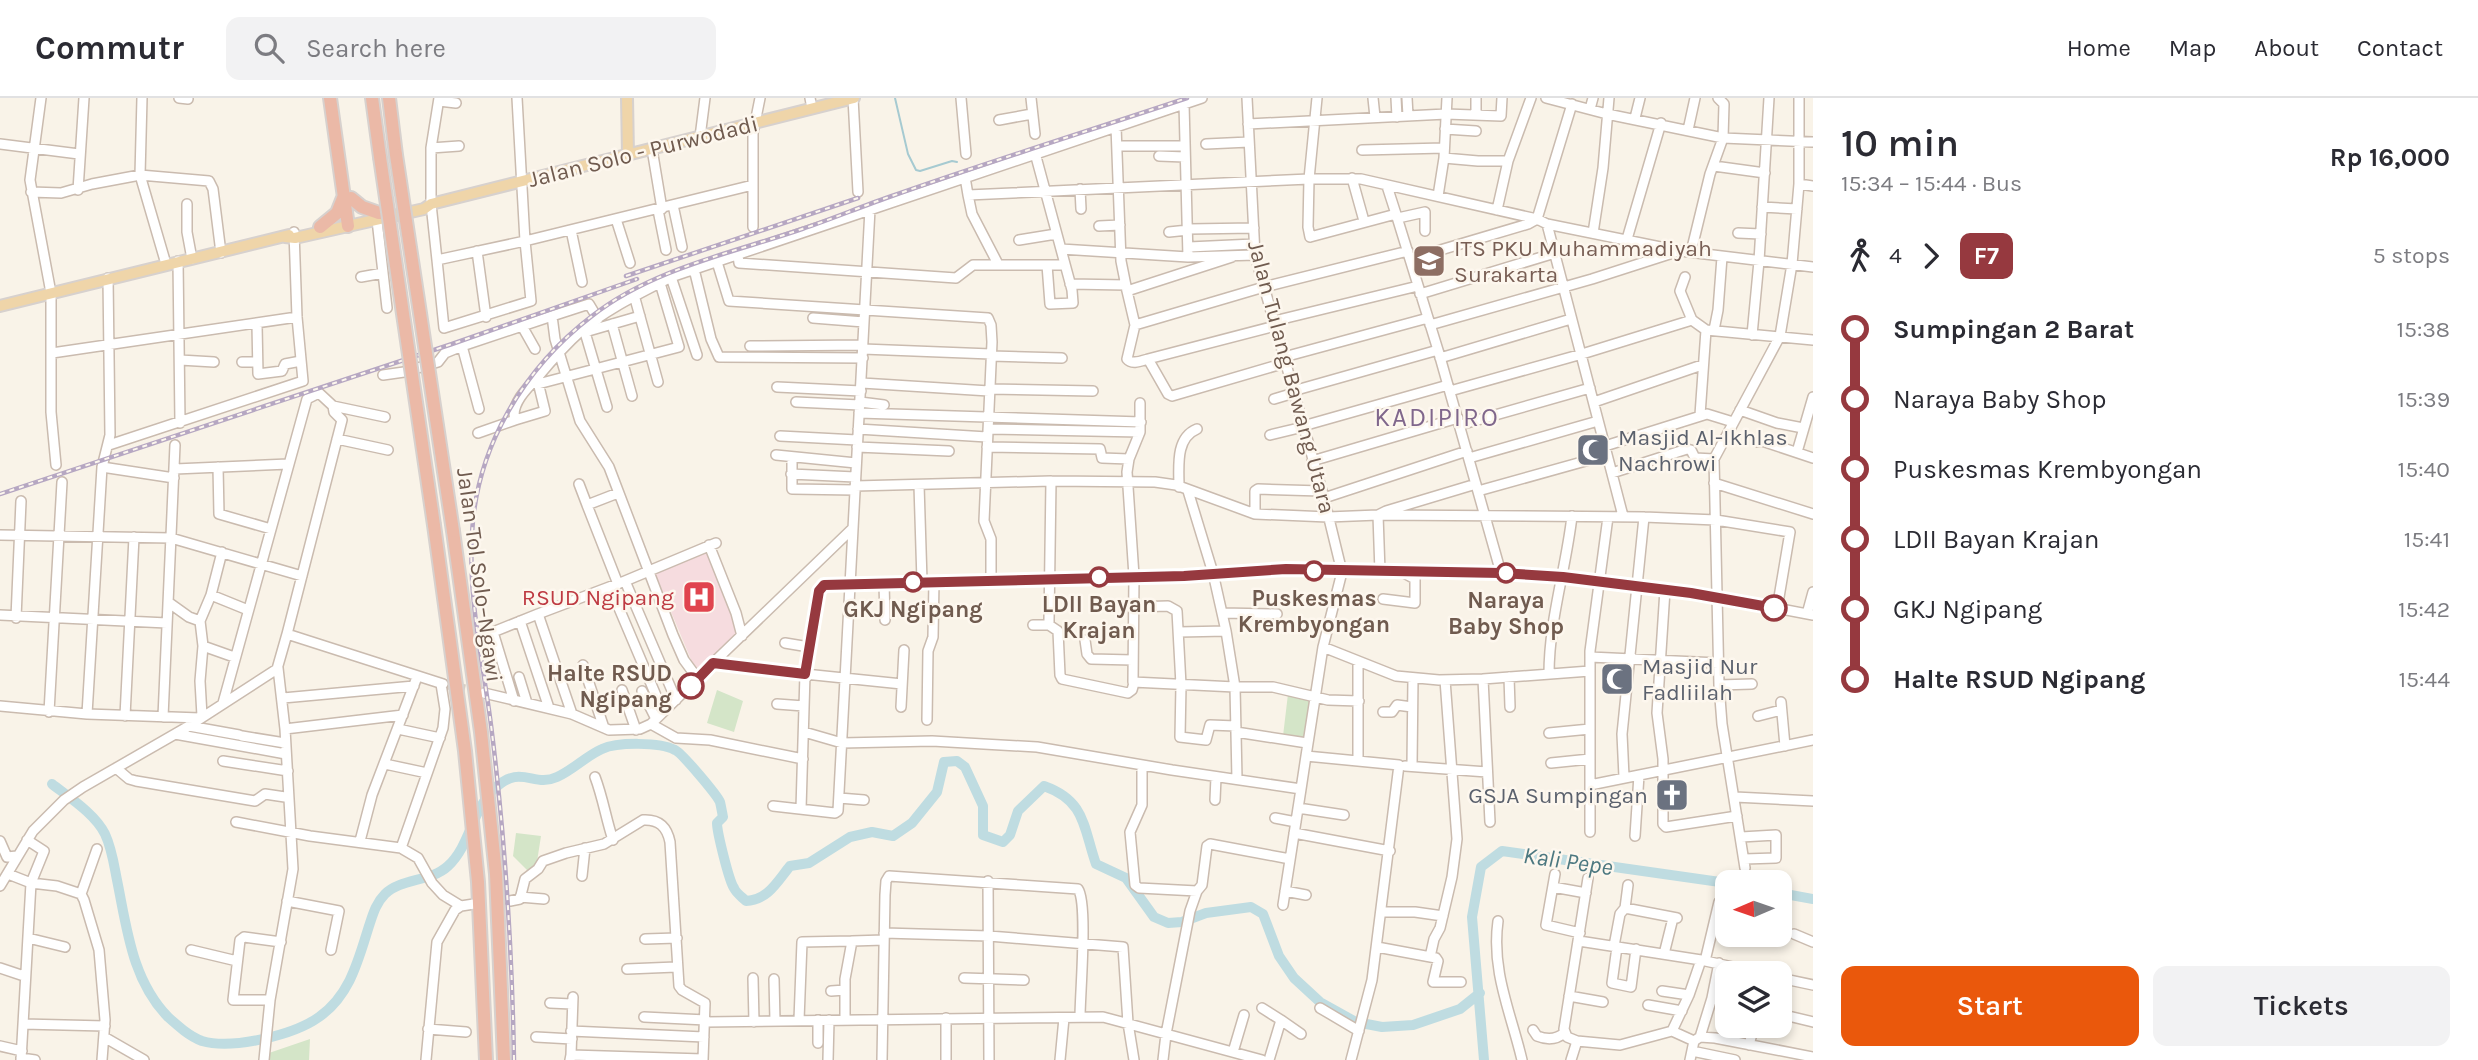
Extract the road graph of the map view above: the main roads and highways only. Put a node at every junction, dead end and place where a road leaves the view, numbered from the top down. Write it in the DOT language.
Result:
graph roads {
  1 [pos="330,98"];
  2 [pos="337,98"];
  3 [pos="372,98"];
  4 [pos="389,98"];
  5 [pos="627,98"];
  6 [pos="853,98"];
  7 [pos="811,103"];
  8 [pos="628,155"];
  9 [pos="347,197"];
  10 [pos="378,217"];
  11 [pos="352,223"];
  12 [pos="314,230"];
  13 [pos="0,306"];
  14 [pos="486,1060"];
  15 [pos="504,1060"];
  1 -- 9 [label="highway"];
  2 -- 9 [label="highway"];
  3 -- 14 [label="highway, Jalan Tol Solo–Ngawi, bridge"];
  4 -- 15 [label="highway, Jalan Tol Solo–Ngawi, bridge"];
  5 -- 8 [label="main road"];
  6 -- 7 [label="main road, Jalan Solo - Purwodadi"];
  7 -- 8 [label="main road, Jalan Solo - Purwodadi"];
  8 -- 10 [label="main road, Jalan Solo - Purwodadi"];
  9 -- 10 [label="highway"];
  9 -- 11 [label="highway"];
  9 -- 12 [label="highway"];
  10 -- 11 [label="main road, Jalan Solo - Purwodadi"];
  11 -- 12 [label="main road, Jalan Solo - Purwodadi"];
  12 -- 13 [label="main road, Jalan Solo - Purwodadi"];
}
